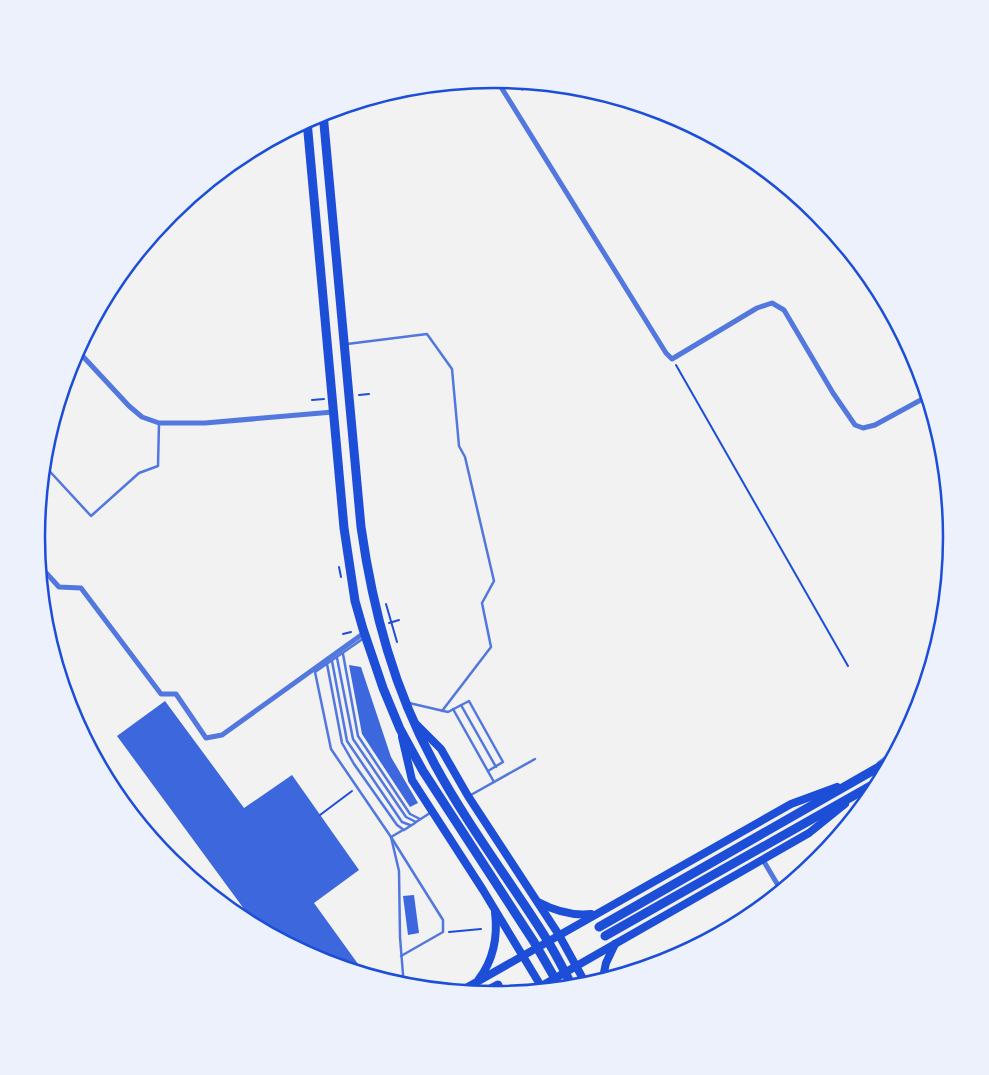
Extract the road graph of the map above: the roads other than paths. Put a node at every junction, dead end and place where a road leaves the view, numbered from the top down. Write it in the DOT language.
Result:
graph roads {
  1 [pos="502,88"];
  2 [pos="322,122"];
  3 [pos="307,129"];
  4 [pos="344,344"];
  5 [pos="83,356"];
  6 [pos="922,399"];
  7 [pos="333,412"];
  8 [pos="159,423"];
  9 [pos="50,471"];
  10 [pos="47,573"];
  11 [pos="365,635"];
  12 [pos="343,654"];
  13 [pos="338,658"];
  14 [pos="332,661"];
  15 [pos="327,664"];
  16 [pos="405,702"];
  17 [pos="461,705"];
  18 [pos="454,710"];
  19 [pos="442,711"];
  20 [pos="414,723"];
  21 [pos="400,729"];
  22 [pos="887,756"];
  23 [pos="535,759"];
  24 [pos="882,766"];
  25 [pos="496,767"];
  26 [pos="488,771"];
  27 [pos="855,781"];
  28 [pos="494,782"];
  29 [pos="868,787"];
  30 [pos="867,789"];
  31 [pos="860,791"];
  32 [pos="468,796"];
  33 [pos="432,812"];
  34 [pos="421,819"];
  35 [pos="416,822"];
  36 [pos="410,826"];
  37 [pos="404,830"];
  38 [pos="391,838"];
  39 [pos="763,860"];
  40 [pos="778,886"];
  41 [pos="536,901"];
  42 [pos="494,908"];
  43 [pos="596,914"];
  44 [pos="599,927"];
  45 [pos="559,935"];
  46 [pos="605,936"];
  47 [pos="615,944"];
  48 [pos="523,955"];
  49 [pos="401,956"];
  50 [pos="577,966"];
  51 [pos="604,973"];
  52 [pos="403,977"];
  53 [pos="583,978"];
  54 [pos="569,980"];
  55 [pos="556,982"];
  56 [pos="476,983"];
  57 [pos="550,983"];
  58 [pos="541,984"];
  59 [pos="498,985"];
  60 [pos="470,986"];
  61 [pos="494,987"];
  1 -- 6 [label="street"];
  2 -- 4 [label="highway"];
  3 -- 7 [label="highway"];
  4 -- 16 [label="highway"];
  4 -- 19 [label="lane"];
  5 -- 8 [label="street"];
  7 -- 8 [label="street"];
  7 -- 11 [label="highway"];
  8 -- 9 [label="lane"];
  10 -- 11 [label="street"];
  11 -- 12 [label="lane"];
  11 -- 21 [label="highway"];
  12 -- 13 [label="lane"];
  12 -- 34 [label="lane"];
  13 -- 14 [label="lane"];
  13 -- 35 [label="lane"];
  14 -- 15 [label="lane"];
  14 -- 36 [label="lane"];
  15 -- 37 [label="lane"];
  15 -- 38 [label="lane"];
  16 -- 19 [label="lane"];
  16 -- 20 [label="highway"];
  17 -- 18 [label="lane"];
  17 -- 25 [label="lane"];
  17 -- 25 [label="lane"];
  18 -- 19 [label="lane"];
  18 -- 26 [label="lane"];
  20 -- 32 [label="main road"];
  20 -- 54 [label="highway"];
  21 -- 33 [label="main road"];
  21 -- 55 [label="highway"];
  22 -- 27 [label="lane"];
  23 -- 28 [label="lane"];
  24 -- 27 [label="highway"];
  25 -- 26 [label="lane"];
  26 -- 28 [label="lane"];
  27 -- 43 [label="main road"];
  27 -- 44 [label="highway"];
  28 -- 32 [label="lane"];
  29 -- 31 [label="highway"];
  30 -- 31 [label="lane"];
  31 -- 39 [label="main road"];
  31 -- 46 [label="highway"];
  32 -- 41 [label="main road"];
  33 -- 34 [label="lane"];
  33 -- 42 [label="main road"];
  34 -- 35 [label="lane"];
  35 -- 36 [label="lane"];
  36 -- 37 [label="lane"];
  37 -- 38 [label="lane"];
  38 -- 49 [label="lane"];
  38 -- 49 [label="lane"];
  39 -- 40 [label="street"];
  39 -- 47 [label="main road"];
  41 -- 43 [label="main road"];
  41 -- 45 [label="main road"];
  42 -- 48 [label="main road"];
  42 -- 56 [label="main road"];
  43 -- 45 [label="main road"];
  45 -- 48 [label="main road"];
  45 -- 50 [label="main road"];
  47 -- 50 [label="main road"];
  47 -- 51 [label="main road"];
  48 -- 56 [label="main road"];
  48 -- 58 [label="main road"];
  49 -- 52 [label="lane"];
  50 -- 53 [label="main road"];
  50 -- 57 [label="main road"];
  56 -- 60 [label="main road"];
  59 -- 61 [label="highway"];
}
